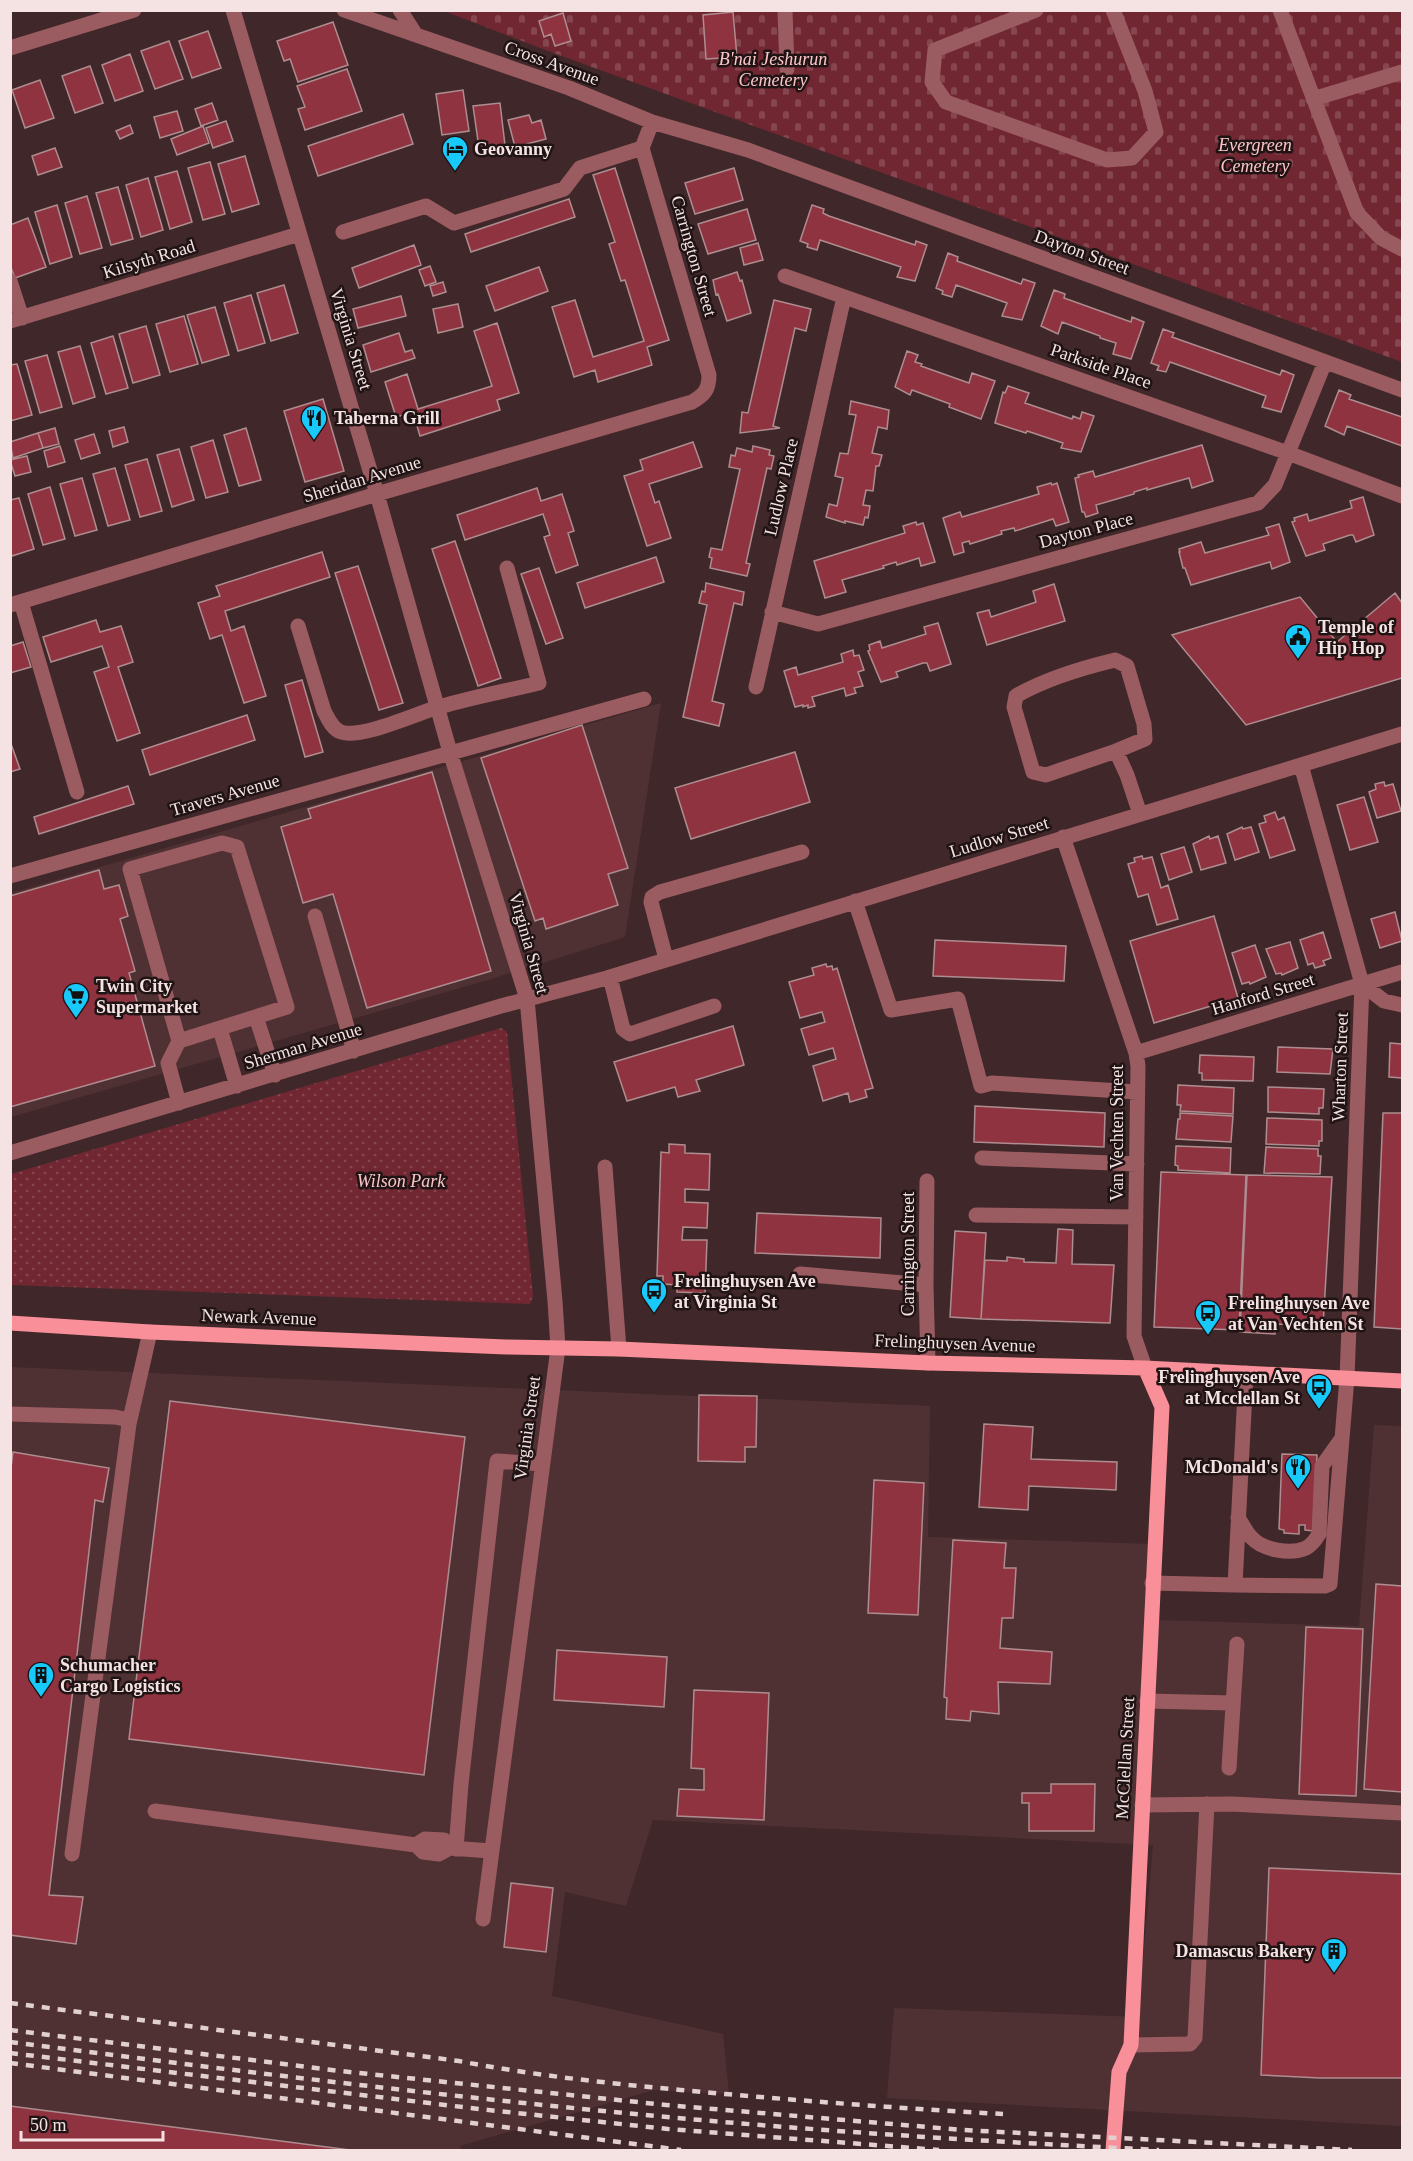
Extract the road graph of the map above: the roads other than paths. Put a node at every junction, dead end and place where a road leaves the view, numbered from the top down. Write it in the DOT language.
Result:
graph roads {
  1 [pos="233,10"];
  2 [pos="344,10"];
  3 [pos="400,10"];
  4 [pos="785,10"];
  5 [pos="1036,10"];
  6 [pos="1113,10"];
  7 [pos="1280,10"];
  8 [pos="134,11"];
  9 [pos="416,35"];
  10 [pos="10,48"];
  11 [pos="787,69"];
  12 [pos="1402,72"];
  13 [pos="1313,99"];
  14 [pos="652,122"];
  15 [pos="642,148"];
  16 [pos="748,150"];
  17 [pos="343,232"];
  18 [pos="299,234"];
  19 [pos="1402,236"];
  20 [pos="1387,240"];
  21 [pos="1402,249"];
  22 [pos="785,276"];
  23 [pos="10,281"];
  24 [pos="844,297"];
  25 [pos="16,320"];
  26 [pos="1325,362"];
  27 [pos="709,375"];
  28 [pos="1402,390"];
  29 [pos="1288,453"];
  30 [pos="376,494"];
  31 [pos="1402,496"];
  32 [pos="507,568"];
  33 [pos="16,603"];
  34 [pos="772,612"];
  35 [pos="298,626"];
  36 [pos="756,687"];
  37 [pos="644,699"];
  38 [pos="438,707"];
  39 [pos="1402,734"];
  40 [pos="1116,751"];
  41 [pos="450,752"];
  42 [pos="1301,765"];
  43 [pos="77,792"];
  44 [pos="1140,814"];
  45 [pos="1063,837"];
  46 [pos="123,844"];
  47 [pos="802,852"];
  48 [pos="130,869"];
  49 [pos="10,876"];
  50 [pos="855,901"];
  51 [pos="315,916"];
  52 [pos="666,959"];
  53 [pos="1402,972"];
  54 [pos="609,977"];
  55 [pos="1362,984"];
  56 [pos="527,999"];
  57 [pos="1402,1005"];
  58 [pos="714,1006"];
  59 [pos="256,1017"];
  60 [pos="220,1029"];
  61 [pos="179,1041"];
  62 [pos="354,1051"];
  63 [pos="1136,1053"];
  64 [pos="274,1075"];
  65 [pos="237,1086"];
  66 [pos="1137,1092"];
  67 [pos="179,1103"];
  68 [pos="10,1153"];
  69 [pos="982,1158"];
  70 [pos="1137,1164"];
  71 [pos="605,1167"];
  72 [pos="927,1181"];
  73 [pos="976,1215"];
  74 [pos="1136,1217"];
  75 [pos="800,1274"];
  76 [pos="926,1285"];
  77 [pos="10,1323"];
  78 [pos="150,1332"];
  79 [pos="506,1347"];
  80 [pos="558,1348"];
  81 [pos="619,1349"];
  82 [pos="928,1363"];
  83 [pos="1145,1368"];
  84 [pos="1246,1373"];
  85 [pos="1347,1378"];
  86 [pos="1402,1381"];
  87 [pos="10,1414"];
  88 [pos="129,1420"];
  89 [pos="1342,1438"];
  90 [pos="542,1464"];
  91 [pos="1238,1518"];
  92 [pos="1152,1583"];
  93 [pos="1235,1586"];
  94 [pos="1237,1644"];
  95 [pos="1147,1701"];
  96 [pos="1232,1703"];
  97 [pos="1229,1768"];
  98 [pos="1207,1804"];
  99 [pos="1142,1805"];
  100 [pos="154,1811"];
  101 [pos="1402,1813"];
  102 [pos="453,1848"];
  103 [pos="491,1851"];
  104 [pos="72,1854"];
  105 [pos="483,1919"];
  106 [pos="1131,2044"];
  107 [pos="1113,2151"];
  1 -- 18 [label="street, Virginia Street"];
  2 -- 9 [label="street, Cross Avenue"];
  3 -- 9 [label="street"];
  4 -- 11 [label="street"];
  5 -- 6 [label="street"];
  7 -- 13 [label="street"];
  8 -- 10 [label="street"];
  9 -- 14 [label="street, Cross Avenue"];
  12 -- 13 [label="street"];
  13 -- 20 [label="street"];
  14 -- 15 [label="street"];
  14 -- 16 [label="street, Cross Avenue"];
  15 -- 17 [label="street"];
  15 -- 27 [label="street, Carrington Street"];
  16 -- 26 [label="street, Dayton Street"];
  18 -- 25 [label="street, Kilsyth Road"];
  18 -- 30 [label="street, Virginia Street"];
  19 -- 20 [label="street"];
  20 -- 21 [label="street"];
  22 -- 24 [label="street, Parkside Place"];
  23 -- 25 [label="street"];
  24 -- 29 [label="street, Parkside Place"];
  24 -- 34 [label="street, Ludlow Place"];
  26 -- 28 [label="street, Dayton Street"];
  26 -- 29 [label="street, Dayton Place"];
  27 -- 30 [label="street, Sheridan Avenue"];
  29 -- 31 [label="street, Parkside Place"];
  29 -- 34 [label="street, Dayton Place"];
  30 -- 33 [label="street, Sheridan Avenue"];
  30 -- 38 [label="street, Virginia Street"];
  32 -- 38 [label="street"];
  33 -- 43 [label="street"];
  34 -- 36 [label="street, Ludlow Place"];
  35 -- 38 [label="street"];
  37 -- 41 [label="street, Travers Avenue"];
  38 -- 41 [label="street, Virginia Street"];
  39 -- 42 [label="street, Ludlow Street"];
  40 -- 40 [label="street"];
  40 -- 44 [label="street"];
  41 -- 46 [label="street, Travers Avenue"];
  41 -- 56 [label="street, Virginia Street"];
  42 -- 44 [label="street, Ludlow Street"];
  42 -- 55 [label="street, Wharton Street"];
  44 -- 45 [label="street, Ludlow Street"];
  45 -- 50 [label="street, Ludlow Street"];
  45 -- 63 [label="street, Van Vechten Street"];
  46 -- 48 [label="street"];
  46 -- 49 [label="street, Travers Avenue"];
  47 -- 52 [label="street"];
  48 -- 59 [label="street"];
  48 -- 61 [label="street"];
  50 -- 52 [label="street, Ludlow Street"];
  50 -- 66 [label="street"];
  51 -- 62 [label="street"];
  52 -- 54 [label="street, Ludlow Street"];
  53 -- 55 [label="street, Hanford Street"];
  54 -- 56 [label="street, Sherman Avenue"];
  54 -- 58 [label="street"];
  55 -- 57 [label="street"];
  55 -- 63 [label="street, Hanford Street"];
  55 -- 85 [label="street, Wharton Street"];
  56 -- 62 [label="street, Sherman Avenue"];
  56 -- 80 [label="street, Virginia Street"];
  59 -- 60 [label="street"];
  59 -- 64 [label="street"];
  60 -- 61 [label="street"];
  60 -- 65 [label="street"];
  61 -- 67 [label="street"];
  62 -- 64 [label="street, Sherman Avenue"];
  63 -- 66 [label="street, Van Vechten Street"];
  64 -- 65 [label="street, Sherman Avenue"];
  65 -- 67 [label="street, Sherman Avenue"];
  66 -- 70 [label="street, Van Vechten Street"];
  67 -- 68 [label="street, Sherman Avenue"];
  69 -- 70 [label="street"];
  70 -- 74 [label="street, Van Vechten Street"];
  71 -- 81 [label="street"];
  72 -- 76 [label="street, Carrington Street"];
  73 -- 74 [label="street"];
  74 -- 83 [label="street, Van Vechten Street"];
  75 -- 76 [label="street"];
  76 -- 82 [label="street, Carrington Street"];
  77 -- 78 [label="main road, Newark Avenue"];
  78 -- 79 [label="main road, Newark Avenue"];
  78 -- 88 [label="street"];
  79 -- 80 [label="main road, Frelinghuysen Avenue"];
  80 -- 81 [label="main road, Frelinghuysen Avenue"];
  80 -- 90 [label="street, Virginia Street"];
  81 -- 82 [label="main road, Frelinghuysen Avenue"];
  82 -- 83 [label="main road, Frelinghuysen Avenue"];
  83 -- 84 [label="main road, Frelinghuysen Avenue"];
  83 -- 92 [label="main road, McClellan Street"];
  84 -- 85 [label="main road, Frelinghuysen Avenue"];
  84 -- 91 [label="street"];
  85 -- 86 [label="main road, Frelinghuysen Avenue"];
  85 -- 89 [label="street, Wharton Street"];
  87 -- 88 [label="street"];
  88 -- 104 [label="street"];
  89 -- 91 [label="street"];
  89 -- 93 [label="street, Wharton Street"];
  90 -- 102 [label="street"];
  90 -- 103 [label="street, Virginia Street"];
  91 -- 93 [label="street"];
  92 -- 93 [label="street"];
  92 -- 95 [label="main road, McClellan Street"];
  94 -- 96 [label="street"];
  95 -- 96 [label="street"];
  95 -- 99 [label="main road, McClellan Street"];
  96 -- 97 [label="street"];
  98 -- 99 [label="street"];
  98 -- 101 [label="street"];
  98 -- 106 [label="street"];
  99 -- 106 [label="main road, McClellan Street"];
  100 -- 102 [label="street"];
  102 -- 103 [label="street"];
  103 -- 105 [label="street, Virginia Street"];
  106 -- 107 [label="main road, McClellan Street"];
}
